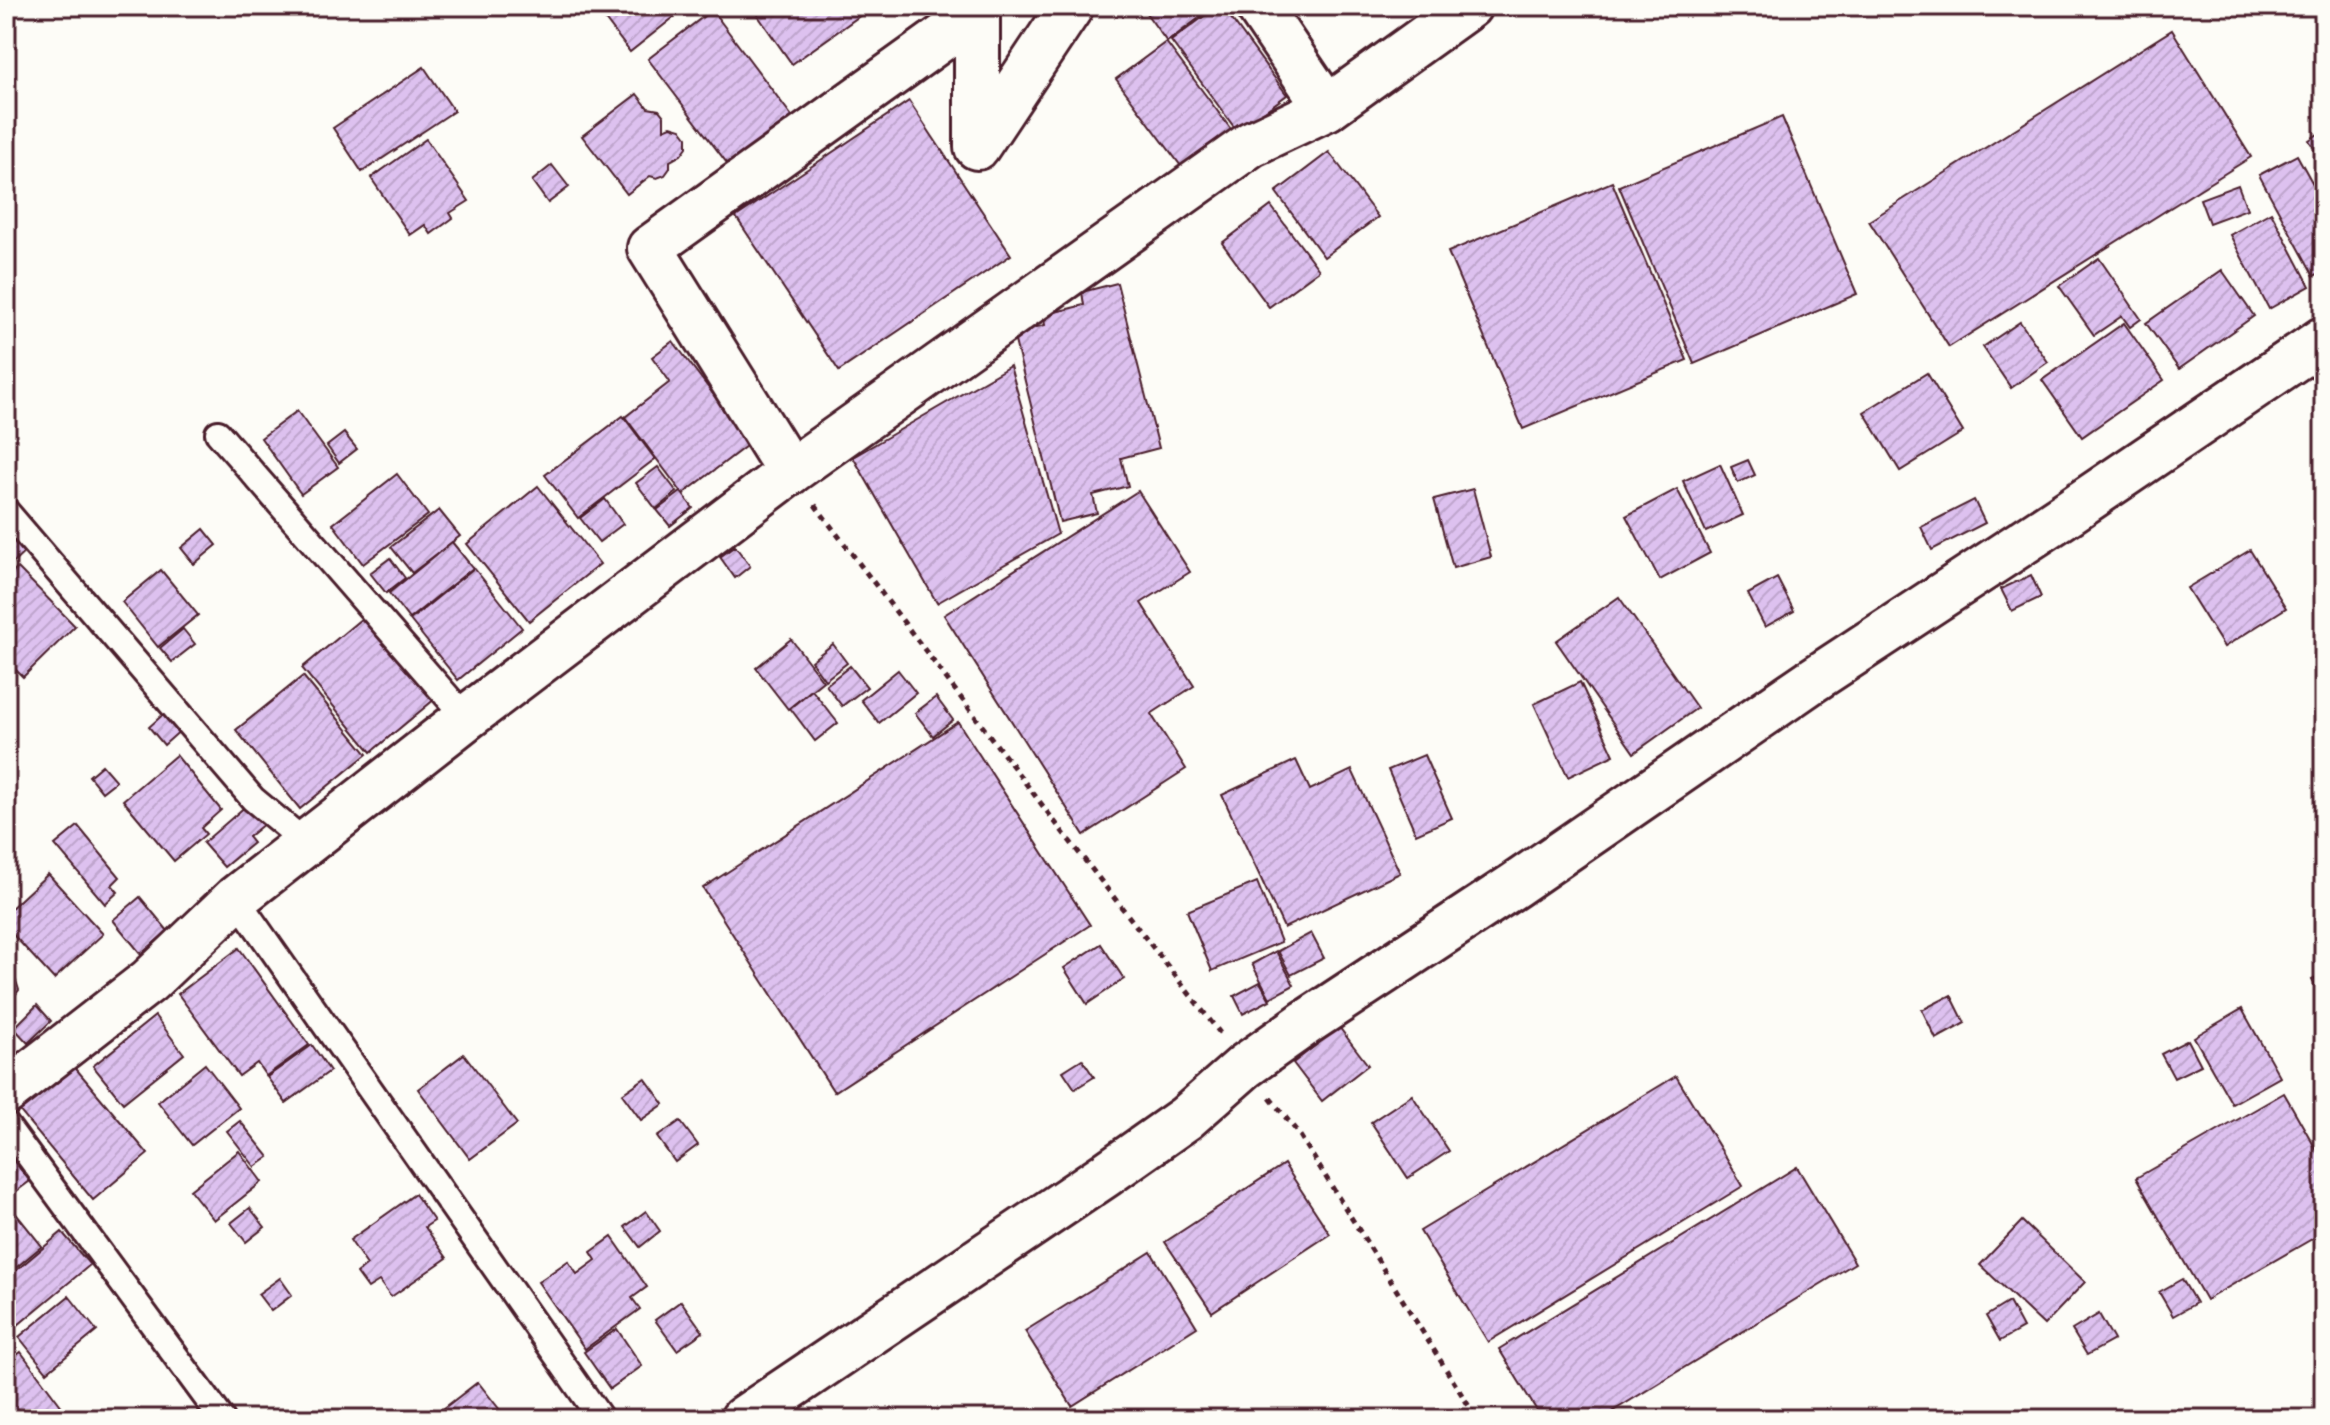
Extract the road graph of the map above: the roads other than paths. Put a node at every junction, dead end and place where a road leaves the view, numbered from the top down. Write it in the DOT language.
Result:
graph roads {
  1 [pos="1071,6"];
  2 [pos="1258,6"];
  3 [pos="1469,6"];
  4 [pos="1327,108"];
  5 [pos="2324,339"];
  6 [pos="218,433"];
  7 [pos="790,472"];
  8 [pos="6,511"];
  9 [pos="466,718"];
  10 [pos="306,843"];
  11 [pos="236,898"];
  12 [pos="6,1092"];
  13 [pos="6,1125"];
  14 [pos="222,1419"];
  15 [pos="601,1419"];
  16 [pos="743,1419"];
  1 -- 7 [label="street"];
  2 -- 4 [label="street"];
  3 -- 4 [label="street"];
  4 -- 7 [label="street"];
  5 -- 16 [label="street"];
  6 -- 9 [label="lane"];
  7 -- 9 [label="street"];
  8 -- 10 [label="lane"];
  9 -- 10 [label="street"];
  10 -- 11 [label="street"];
  11 -- 12 [label="street"];
  11 -- 15 [label="lane"];
  13 -- 14 [label="lane"];
}
